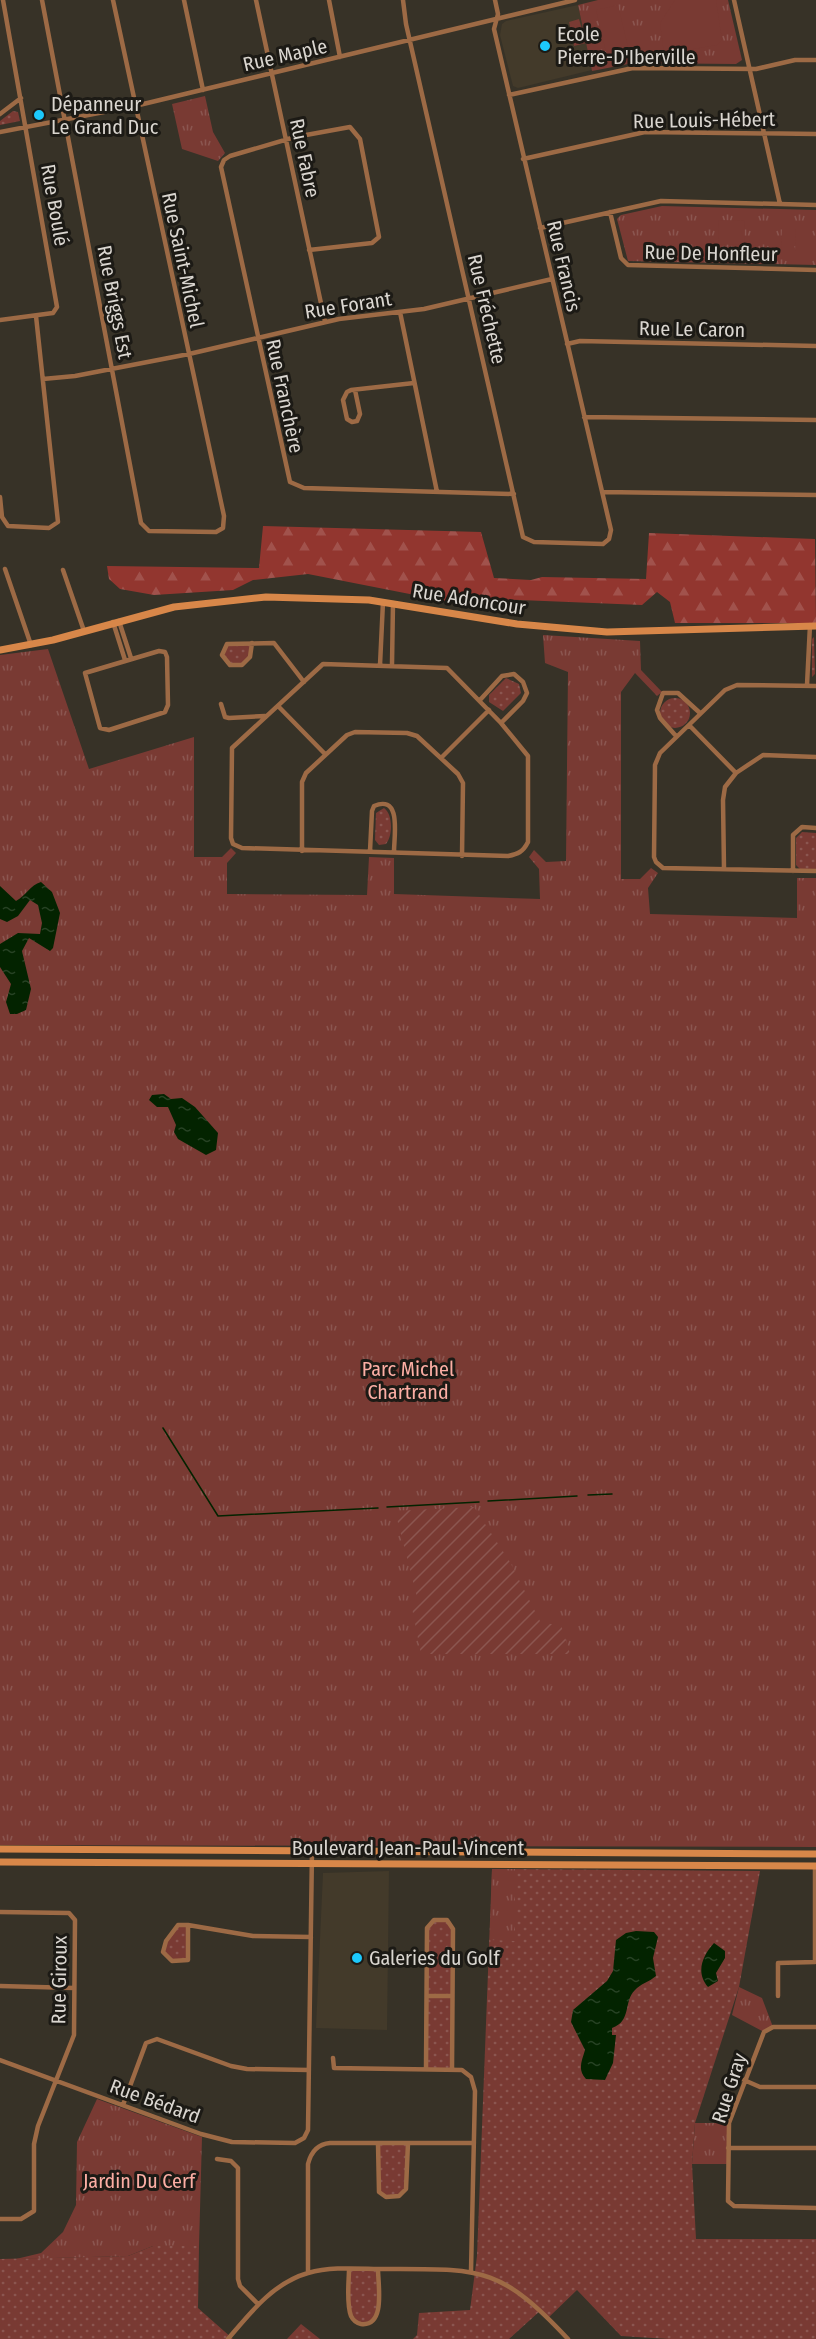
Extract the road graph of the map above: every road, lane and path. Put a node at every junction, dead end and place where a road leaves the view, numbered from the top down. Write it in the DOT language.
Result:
graph roads {
  1 [pos="3,0"];
  2 [pos="42,0"];
  3 [pos="113,0"];
  4 [pos="184,0"];
  5 [pos="256,0"];
  6 [pos="329,0"];
  7 [pos="403,0"];
  8 [pos="495,0"];
  9 [pos="574,0"];
  10 [pos="734,0"];
  11 [pos="496,18"];
  12 [pos="410,40"];
  13 [pos="340,57"];
  14 [pos="816,60"];
  15 [pos="749,69"];
  16 [pos="271,73"];
  17 [pos="203,90"];
  18 [pos="509,95"];
  19 [pos="21,98"];
  20 [pos="135,106"];
  21 [pos="0,114"];
  22 [pos="65,119"];
  23 [pos="26,127"];
  24 [pos="0,132"];
  25 [pos="765,133"];
  26 [pos="816,134"];
  27 [pos="286,141"];
  28 [pos="523,159"];
  29 [pos="780,204"];
  30 [pos="816,205"];
  31 [pos="610,212"];
  32 [pos="540,228"];
  33 [pos="309,250"];
  34 [pos="816,270"];
  35 [pos="552,279"];
  36 [pos="469,298"];
  37 [pos="400,312"];
  38 [pos="36,316"];
  39 [pos="0,320"];
  40 [pos="325,322"];
  41 [pos="257,339"];
  42 [pos="567,344"];
  43 [pos="816,346"];
  44 [pos="189,354"];
  45 [pos="112,369"];
  46 [pos="43,379"];
  47 [pos="414,383"];
  48 [pos="355,390"];
  49 [pos="584,417"];
  50 [pos="816,420"];
  51 [pos="437,492"];
  52 [pos="602,492"];
  53 [pos="514,494"];
  54 [pos="816,495"];
  55 [pos="0,497"];
  56 [pos="224,526"];
  57 [pos="609,539"];
  58 [pos="5,569"];
  59 [pos="63,570"];
  60 [pos="383,602"];
  61 [pos="393,603"];
  62 [pos="116,621"];
  63 [pos="813,626"];
  64 [pos="84,631"];
  65 [pos="252,643"];
  66 [pos="31,645"];
  67 [pos="0,650"];
  68 [pos="128,659"];
  69 [pos="380,664"];
  70 [pos="392,664"];
  71 [pos="304,682"];
  72 [pos="807,685"];
  73 [pos="816,686"];
  74 [pos="480,700"];
  75 [pos="221,704"];
  76 [pos="278,706"];
  77 [pos="489,711"];
  78 [pos="699,713"];
  79 [pos="266,716"];
  80 [pos="501,723"];
  81 [pos="688,725"];
  82 [pos="676,736"];
  83 [pos="325,754"];
  84 [pos="442,757"];
  85 [pos="816,757"];
  86 [pos="736,773"];
  87 [pos="816,828"];
  88 [pos="302,851"];
  89 [pos="370,851"];
  90 [pos="394,852"];
  91 [pos="462,856"];
  92 [pos="724,869"];
  93 [pos="793,871"];
  94 [pos="816,872"];
  95 [pos="0,1849"];
  96 [pos="312,1850"];
  97 [pos="816,1854"];
  98 [pos="0,1862"];
  99 [pos="312,1864"];
  100 [pos="816,1866"];
  101 [pos="0,1912"];
  102 [pos="188,1924"];
  103 [pos="311,1937"];
  104 [pos="816,1962"];
  105 [pos="0,1986"];
  106 [pos="74,1988"];
  107 [pos="427,1996"];
  108 [pos="453,1996"];
  109 [pos="778,1996"];
  110 [pos="816,2027"];
  111 [pos="333,2058"];
  112 [pos="0,2060"];
  113 [pos="426,2069"];
  114 [pos="452,2069"];
  115 [pos="309,2070"];
  116 [pos="744,2080"];
  117 [pos="57,2081"];
  118 [pos="816,2087"];
  119 [pos="123,2105"];
  120 [pos="378,2143"];
  121 [pos="408,2143"];
  122 [pos="474,2143"];
  123 [pos="728,2148"];
  124 [pos="816,2148"];
  125 [pos="217,2159"];
  126 [pos="816,2208"];
  127 [pos="0,2219"];
  128 [pos="349,2269"];
  129 [pos="378,2269"];
  130 [pos="471,2271"];
  131 [pos="308,2273"];
  132 [pos="258,2304"];
  133 [pos="228,2339"];
  134 [pos="568,2339"];
  1 -- 19 [label="street, Rue Boulé"];
  2 -- 22 [label="street, Rue Briggs Est"];
  3 -- 20 [label="street, Rue Saint-Michel"];
  4 -- 17 [label="street"];
  5 -- 16 [label="street, Rue Fabre"];
  6 -- 13 [label="street"];
  7 -- 12 [label="street, Rue Fréchette"];
  8 -- 11 [label="street, Rue Francis"];
  9 -- 11 [label="street, Rue Maple"];
  10 -- 15 [label="street"];
  11 -- 12 [label="street, Rue Maple"];
  11 -- 18 [label="street, Rue Francis"];
  12 -- 13 [label="street, Rue Maple"];
  12 -- 36 [label="street, Rue Fréchette"];
  13 -- 16 [label="street, Rue Maple"];
  14 -- 15 [label="street"];
  15 -- 18 [label="street"];
  15 -- 25 [label="street"];
  16 -- 17 [label="street, Rue Maple"];
  16 -- 27 [label="street, Rue Fabre"];
  17 -- 20 [label="street, Rue Maple"];
  18 -- 28 [label="street, Rue Francis"];
  19 -- 21 [label="street"];
  19 -- 23 [label="street, Rue Boulé"];
  20 -- 22 [label="street, Rue Maple"];
  20 -- 44 [label="street, Rue Saint-Michel"];
  22 -- 23 [label="street, Rue Maple"];
  22 -- 45 [label="street, Rue Briggs Est"];
  23 -- 24 [label="street, Rue Maple"];
  23 -- 38 [label="street, Rue Boulé"];
  25 -- 26 [label="street, Rue Louis-Hébert"];
  25 -- 28 [label="street, Rue Louis-Hébert"];
  25 -- 29 [label="street"];
  27 -- 33 [label="street, Rue Fabre"];
  27 -- 33 [label="street"];
  27 -- 41 [label="street, Rue Franchère"];
  28 -- 32 [label="street, Rue Francis"];
  29 -- 30 [label="street"];
  29 -- 31 [label="street"];
  31 -- 32 [label="street"];
  31 -- 34 [label="street, Rue De Honfleur"];
  32 -- 35 [label="street, Rue Francis"];
  33 -- 40 [label="street, Rue Fabre"];
  35 -- 36 [label="street, Rue Forant"];
  35 -- 42 [label="street, Rue Francis"];
  36 -- 37 [label="street, Rue Forant"];
  36 -- 53 [label="street, Rue Fréchette"];
  37 -- 40 [label="street, Rue Forant"];
  37 -- 47 [label="street"];
  38 -- 39 [label="street"];
  38 -- 46 [label="street"];
  40 -- 41 [label="street, Rue Forant"];
  41 -- 44 [label="street, Rue Forant"];
  41 -- 51 [label="street, Rue Franchère"];
  42 -- 43 [label="street, Rue Le Caron"];
  42 -- 49 [label="street, Rue Francis"];
  44 -- 45 [label="street, Rue Forant"];
  44 -- 56 [label="street, Rue Saint-Michel"];
  45 -- 46 [label="street, Rue Forant"];
  45 -- 56 [label="street, Rue Briggs Est"];
  46 -- 55 [label="street"];
  47 -- 48 [label="street"];
  47 -- 51 [label="street"];
  48 -- 48 [label="street"];
  49 -- 50 [label="street"];
  49 -- 52 [label="street, Rue Francis"];
  51 -- 53 [label="street, Rue Franchère"];
  52 -- 54 [label="street"];
  52 -- 57 [label="street, Rue Francis"];
  53 -- 57 [label="street, Rue Fréchette"];
  58 -- 66 [label="street"];
  59 -- 64 [label="street"];
  60 -- 61 [label="street, Rue Adoncour"];
  60 -- 62 [label="street, Rue Adoncour"];
  60 -- 69 [label="street"];
  61 -- 63 [label="street, Rue Adoncour"];
  61 -- 70 [label="street"];
  62 -- 64 [label="street, Rue Adoncour"];
  62 -- 68 [label="street"];
  63 -- 72 [label="street"];
  64 -- 66 [label="street, Rue Adoncour"];
  65 -- 65 [label="street"];
  65 -- 71 [label="street"];
  66 -- 67 [label="street, Rue Adoncour"];
  68 -- 68 [label="street"];
  69 -- 70 [label="street"];
  69 -- 71 [label="street"];
  70 -- 74 [label="street"];
  71 -- 76 [label="street"];
  72 -- 73 [label="street"];
  72 -- 78 [label="street"];
  74 -- 77 [label="street"];
  74 -- 80 [label="street"];
  75 -- 79 [label="street"];
  76 -- 79 [label="street"];
  76 -- 83 [label="street"];
  77 -- 80 [label="street"];
  77 -- 84 [label="street"];
  78 -- 81 [label="street"];
  78 -- 82 [label="street"];
  79 -- 88 [label="street"];
  80 -- 91 [label="street"];
  81 -- 82 [label="street"];
  81 -- 86 [label="street"];
  82 -- 92 [label="street"];
  83 -- 84 [label="street"];
  83 -- 88 [label="street"];
  84 -- 91 [label="street"];
  85 -- 86 [label="street"];
  86 -- 92 [label="street"];
  87 -- 93 [label="street"];
  88 -- 89 [label="street"];
  89 -- 90 [label="street"];
  89 -- 90 [label="street"];
  90 -- 91 [label="street"];
  92 -- 93 [label="street"];
  93 -- 94 [label="street"];
  95 -- 96 [label="street, Boulevard Jean-Paul-Vincent"];
  96 -- 97 [label="street, Boulevard Jean-Paul-Vincent"];
  96 -- 99 [label="street"];
  97 -- 100 [label="street, Boulevard Jean-Paul-Vincent"];
  98 -- 99 [label="street, Boulevard Jean-Paul-Vincent"];
  99 -- 100 [label="street, Boulevard Jean-Paul-Vincent"];
  99 -- 103 [label="street"];
  100 -- 104 [label="street"];
  101 -- 106 [label="street, Rue Giroux"];
  102 -- 102 [label="street"];
  102 -- 103 [label="street"];
  103 -- 115 [label="street"];
  104 -- 109 [label="street"];
  105 -- 106 [label="street"];
  106 -- 117 [label="street, Rue Giroux"];
  107 -- 108 [label="street"];
  107 -- 108 [label="street"];
  107 -- 113 [label="street"];
  108 -- 114 [label="street"];
  110 -- 116 [label="street, Rue Gray"];
  111 -- 113 [label="street"];
  112 -- 117 [label="street, Rue Bédard"];
  113 -- 114 [label="street"];
  114 -- 122 [label="street"];
  115 -- 119 [label="street"];
  115 -- 119 [label="street, Rue Bédard"];
  116 -- 118 [label="street"];
  116 -- 123 [label="street, Rue Gray"];
  117 -- 119 [label="street, Rue Bédard"];
  117 -- 127 [label="street, Rue Giroux"];
  120 -- 121 [label="street"];
  120 -- 121 [label="street"];
  120 -- 131 [label="street"];
  121 -- 122 [label="street"];
  122 -- 130 [label="street"];
  123 -- 124 [label="street"];
  123 -- 126 [label="street, Rue Gray"];
  125 -- 132 [label="street"];
  128 -- 129 [label="street"];
  128 -- 129 [label="street"];
  128 -- 131 [label="street"];
  129 -- 130 [label="street"];
  130 -- 134 [label="street"];
  131 -- 132 [label="street"];
  132 -- 133 [label="street"];
}
